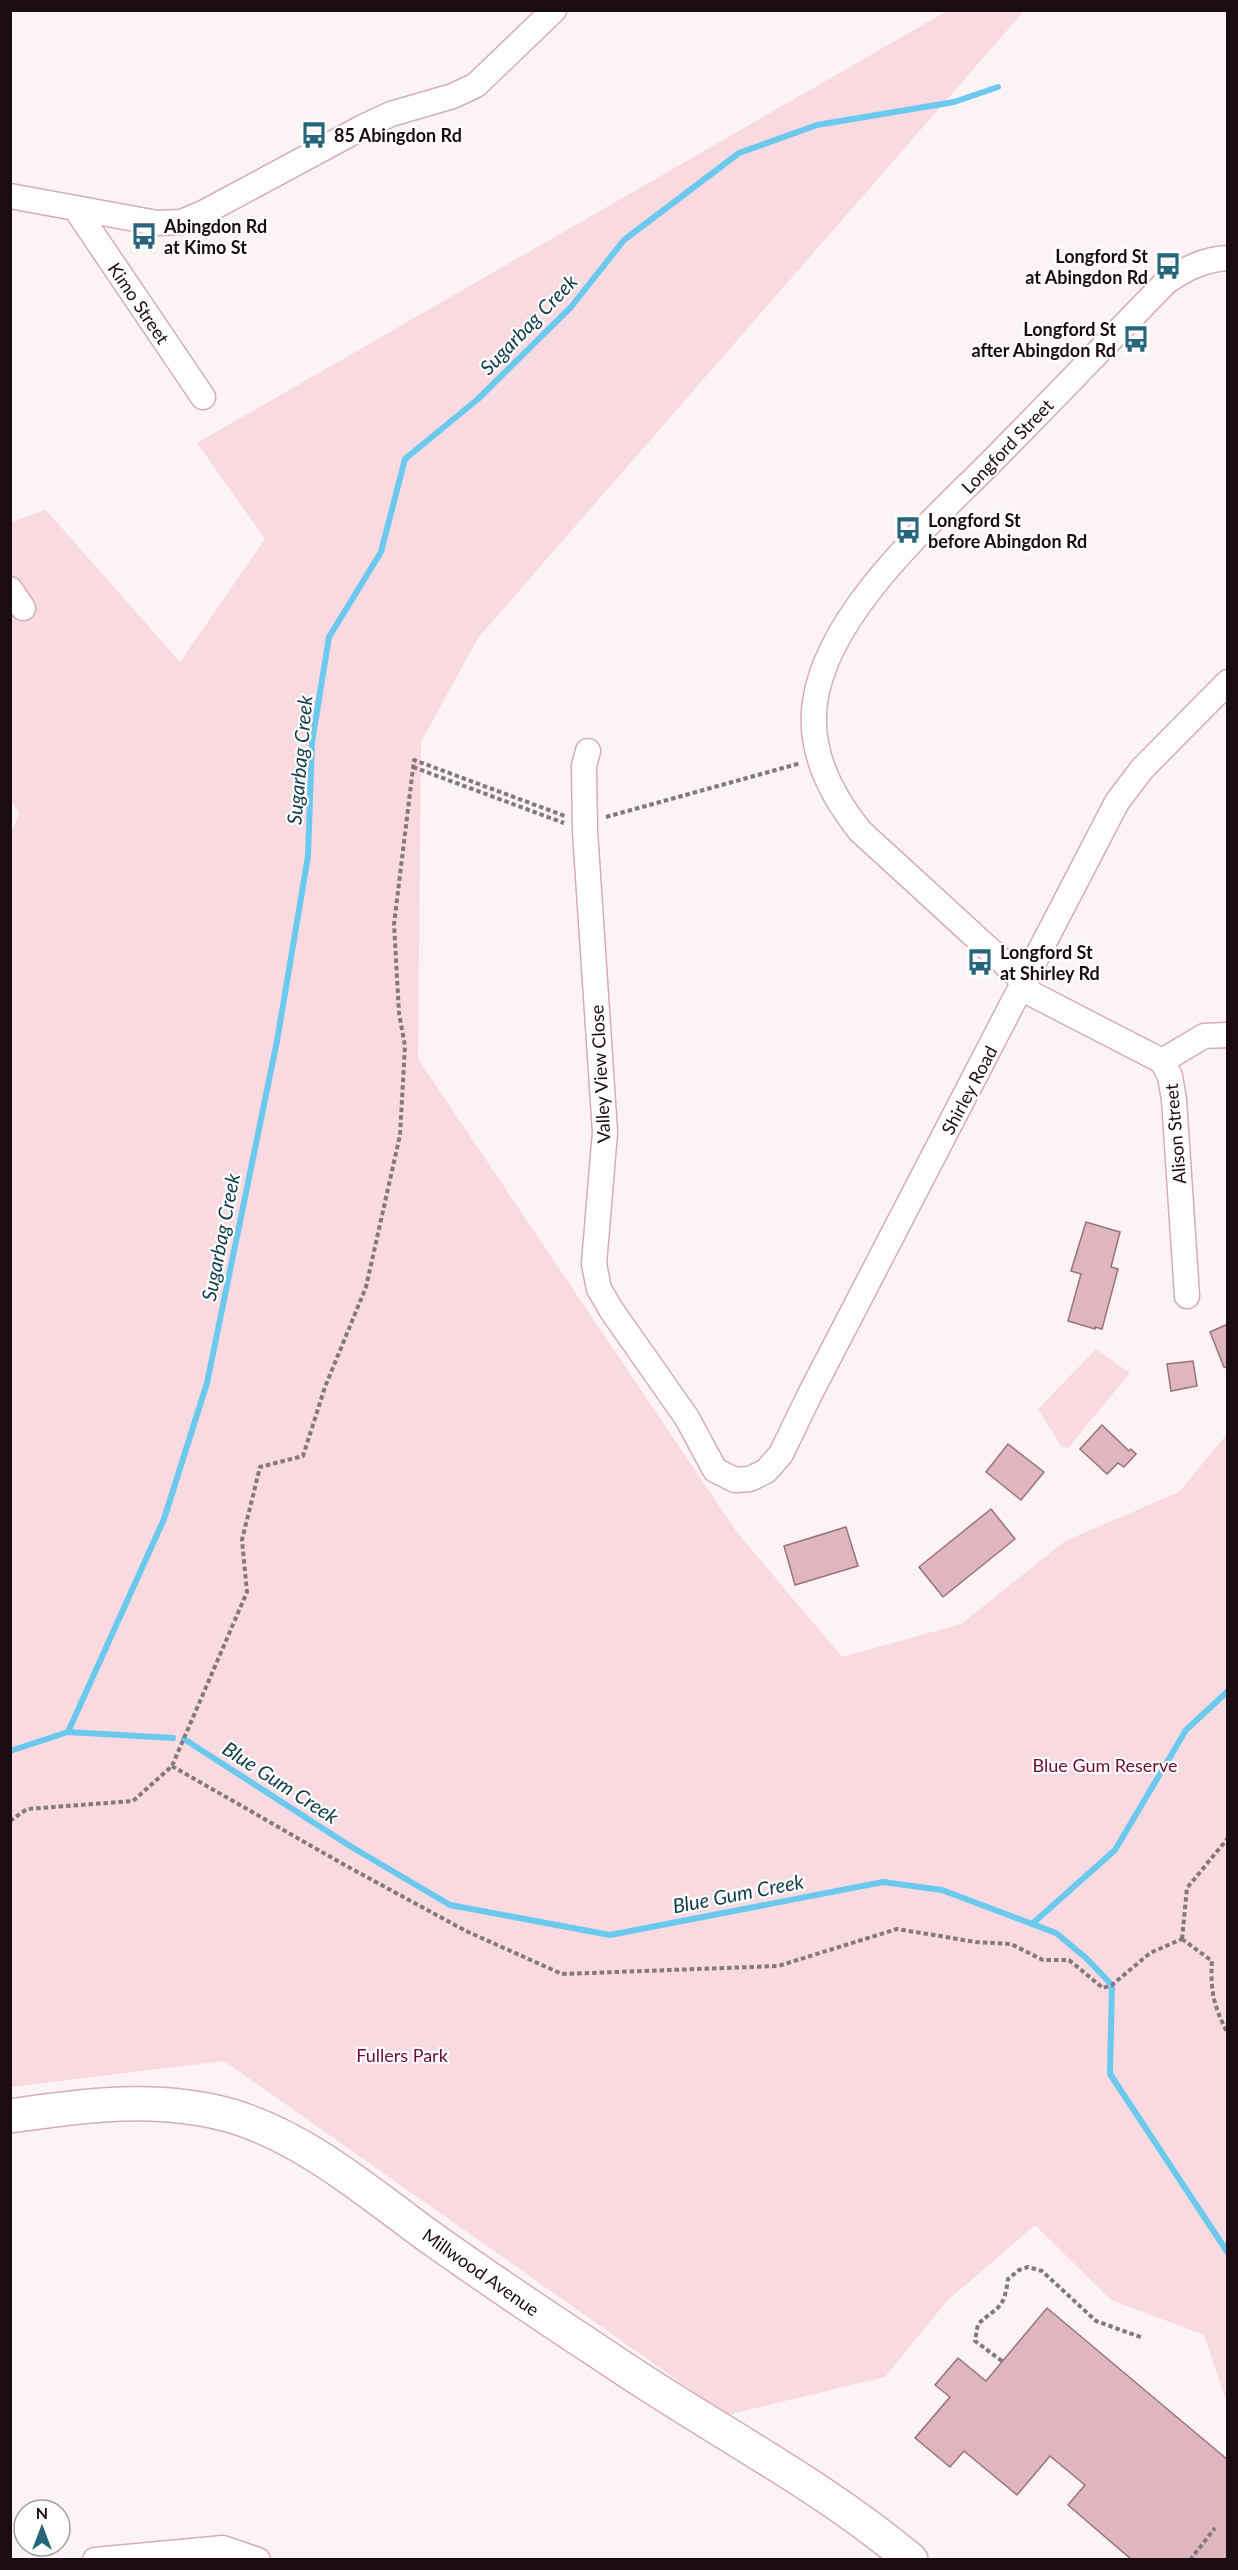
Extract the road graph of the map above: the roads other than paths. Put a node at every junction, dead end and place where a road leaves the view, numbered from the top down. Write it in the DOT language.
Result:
graph roads {
  1 [pos="554,10"];
  2 [pos="10,196"];
  3 [pos="75,208"];
  4 [pos="1227,258"];
  5 [pos="203,397"];
  6 [pos="1227,682"];
  7 [pos="588,751"];
  8 [pos="1024,984"];
  9 [pos="1227,1035"];
  10 [pos="1162,1061"];
  11 [pos="1187,1296"];
  12 [pos="716,1470"];
  13 [pos="10,2116"];
  14 [pos="95,2559"];
  15 [pos="258,2559"];
  16 [pos="911,2559"];
  1 -- 3 [label="street"];
  2 -- 3 [label="street"];
  3 -- 5 [label="street, Kimo Street"];
  4 -- 8 [label="street, Longford Street"];
  6 -- 8 [label="street, Shirley Road"];
  7 -- 12 [label="street, Valley View Close"];
  8 -- 10 [label="street, Alison Street"];
  8 -- 12 [label="street, Shirley Road"];
  9 -- 10 [label="street"];
  10 -- 11 [label="street, Alison Street"];
  13 -- 16 [label="main road, Millwood Avenue"];
  14 -- 15 [label="street"];
}
